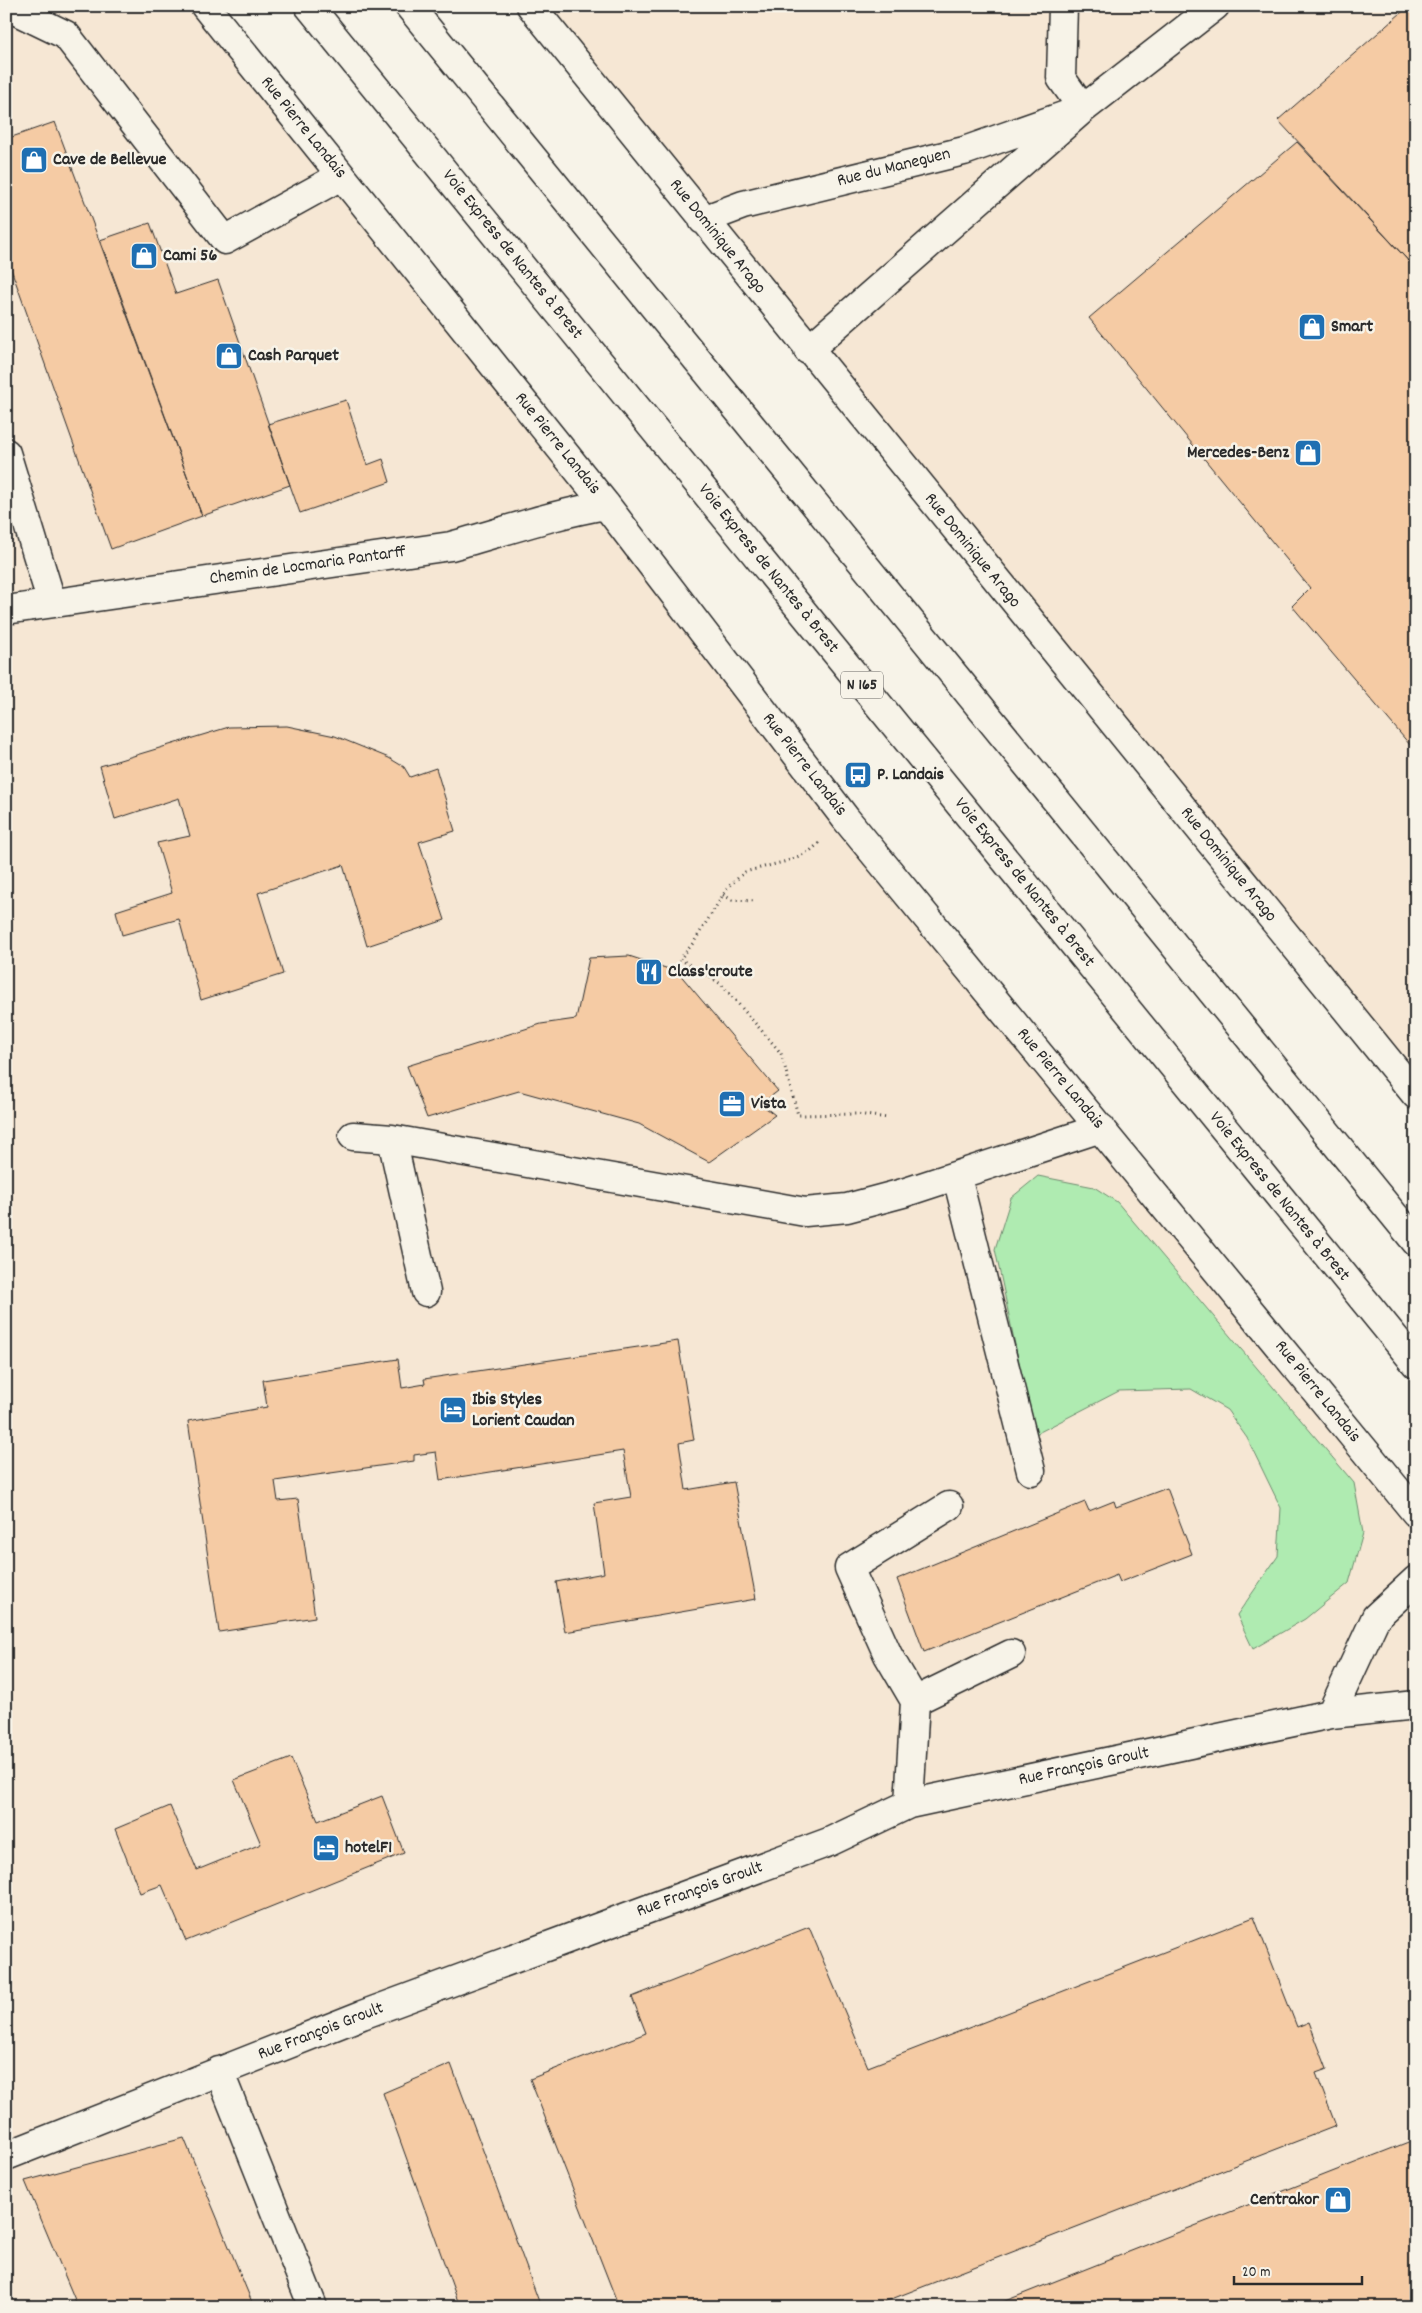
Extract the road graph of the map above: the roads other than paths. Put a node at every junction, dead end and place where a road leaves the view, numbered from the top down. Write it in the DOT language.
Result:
graph roads {
  1 [pos="6,6"];
  2 [pos="205,6"];
  3 [pos="309,6"];
  4 [pos="409,6"];
  5 [pos="531,6"];
  6 [pos="1063,6"];
  7 [pos="1215,6"];
  8 [pos="1083,109"];
  9 [pos="341,176"];
  10 [pos="703,220"];
  11 [pos="808,350"];
  12 [pos="6,453"];
  13 [pos="606,505"];
  14 [pos="52,603"];
  15 [pos="6,610"];
  16 [pos="1416,1095"];
  17 [pos="1101,1128"];
  18 [pos="353,1136"];
  19 [pos="392,1139"];
  20 [pos="957,1177"];
  21 [pos="1416,1242"];
  22 [pos="426,1292"];
  23 [pos="1416,1364"];
  24 [pos="1032,1471"];
  25 [pos="949,1506"];
  26 [pos="1416,1513"];
  27 [pos="1416,1580"];
  28 [pos="1011,1654"];
  29 [pos="915,1702"];
  30 [pos="1416,1705"];
  31 [pos="1331,1714"];
  32 [pos="909,1804"];
  33 [pos="219,2071"];
  34 [pos="6,2156"];
  35 [pos="313,2307"];
  1 -- 9 [label="main road"];
  2 -- 9 [label="main road, Rue Pierre Landais"];
  3 -- 23 [label="main road, Voie Express de Nantes à Brest / N 165"];
  4 -- 21 [label="main road"];
  5 -- 10 [label="main road, Rue Dominique Arago"];
  6 -- 8 [label="main road"];
  7 -- 8 [label="main road, Rue du Maneguen"];
  8 -- 10 [label="main road, Rue du Maneguen"];
  8 -- 11 [label="main road, Rue du Maneguen"];
  9 -- 13 [label="main road, Rue Pierre Landais"];
  10 -- 11 [label="main road, Rue Dominique Arago"];
  11 -- 16 [label="main road, Rue Dominique Arago"];
  12 -- 14 [label="main road"];
  13 -- 14 [label="main road, Chemin de Locmaria Pantarff"];
  13 -- 17 [label="main road, Rue Pierre Landais"];
  14 -- 15 [label="main road, Chemin de Locmaria Pantarff"];
  17 -- 20 [label="main road"];
  17 -- 26 [label="main road, Rue Pierre Landais"];
  18 -- 19 [label="main road"];
  19 -- 20 [label="main road"];
  19 -- 22 [label="main road"];
  20 -- 24 [label="main road"];
  25 -- 29 [label="main road"];
  27 -- 31 [label="main road"];
  28 -- 29 [label="main road"];
  29 -- 32 [label="main road"];
  30 -- 31 [label="main road, Rue François Groult"];
  31 -- 32 [label="main road, Rue François Groult"];
  32 -- 33 [label="main road, Rue François Groult"];
  33 -- 34 [label="main road, Rue François Groult"];
  33 -- 35 [label="main road"];
}
